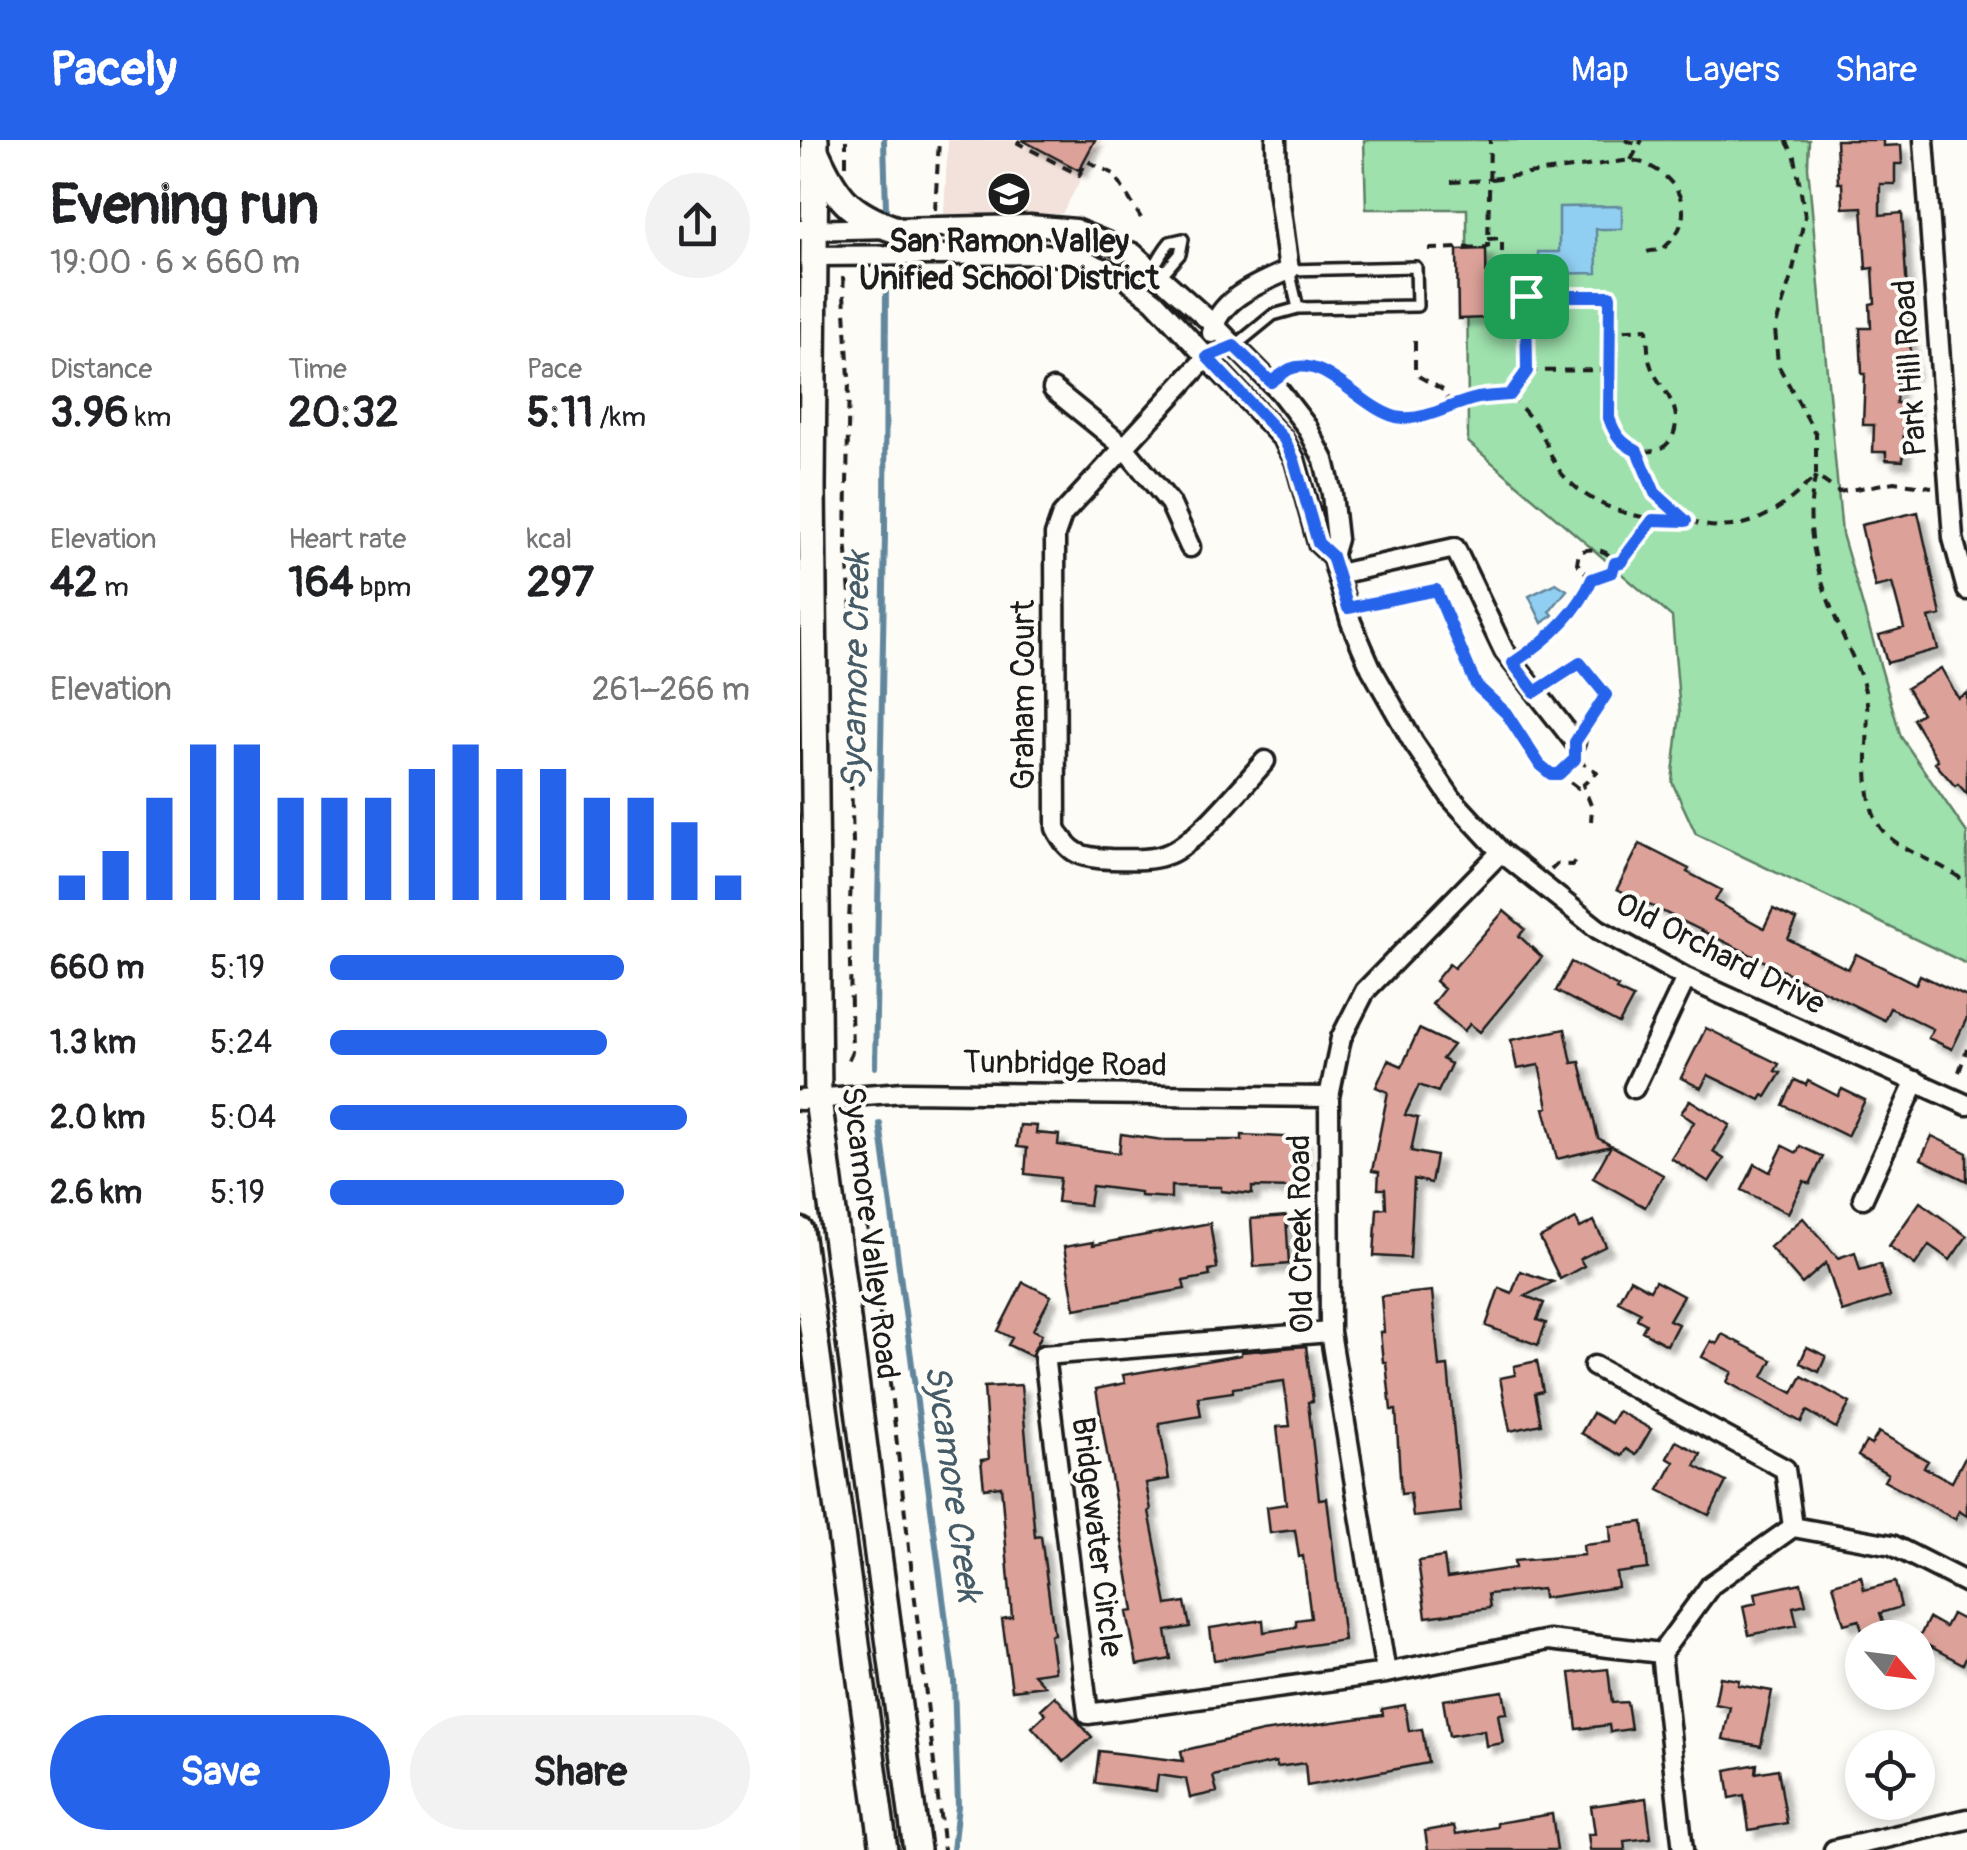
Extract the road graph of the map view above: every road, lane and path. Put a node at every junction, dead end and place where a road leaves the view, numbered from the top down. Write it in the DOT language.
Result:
graph roads {
  1 [pos="939,140"];
  2 [pos="1020,140"];
  3 [pos="1276,140"];
  4 [pos="1490,140"];
  5 [pos="1625,140"];
  6 [pos="1786,140"];
  7 [pos="1924,140"];
  8 [pos="1640,142"];
  9 [pos="815,145"];
  10 [pos="1631,160"];
  11 [pos="1490,180"];
  12 [pos="1451,182"];
  13 [pos="1140,218"];
  14 [pos="936,228"];
  15 [pos="894,229"];
  16 [pos="809,238"];
  17 [pos="1488,238"];
  18 [pos="1429,249"];
  19 [pos="1647,252"];
  20 [pos="1155,270"];
  21 [pos="1289,270"];
  22 [pos="842,277"];
  23 [pos="1141,291"];
  24 [pos="1526,296"];
  25 [pos="1298,308"];
  26 [pos="1214,324"];
  27 [pos="1611,331"];
  28 [pos="1415,341"];
  29 [pos="1234,346"];
  30 [pos="1207,357"];
  31 [pos="1609,370"];
  32 [pos="1527,371"];
  33 [pos="1271,382"];
  34 [pos="1052,389"];
  35 [pos="1510,395"];
  36 [pos="1452,407"];
  37 [pos="1123,446"];
  38 [pos="1637,451"];
  39 [pos="1816,476"];
  40 [pos="1932,487"];
  41 [pos="1653,520"];
  42 [pos="1686,521"];
  43 [pos="1190,548"];
  44 [pos="1615,563"];
  45 [pos="1335,565"];
  46 [pos="1592,579"];
  47 [pos="1967,590"];
  48 [pos="1348,608"];
  49 [pos="1513,663"];
  50 [pos="1535,692"];
  51 [pos="1575,742"];
  52 [pos="1265,761"];
  53 [pos="1559,774"];
  54 [pos="1584,785"];
  55 [pos="1590,821"];
  56 [pos="1501,852"];
  57 [pos="1573,855"];
  58 [pos="1539,884"];
  59 [pos="1967,884"];
  60 [pos="1686,978"];
  61 [pos="1967,1049"];
  62 [pos="846,1065"];
  63 [pos="1959,1072"];
  64 [pos="1916,1081"];
  65 [pos="1634,1088"];
  66 [pos="1330,1097"];
  67 [pos="809,1099"];
  68 [pos="1967,1105"];
  69 [pos="853,1132"];
  70 [pos="1863,1198"];
  71 [pos="800,1231"];
  72 [pos="1330,1332"];
  73 [pos="1594,1366"];
  74 [pos="1793,1527"];
  75 [pos="1967,1582"];
  76 [pos="1661,1652"];
  77 [pos="1386,1672"];
  78 [pos="1967,1819"];
  79 [pos="884,1850"];
  80 [pos="917,1850"];
  81 [pos="944,1850"];
  82 [pos="1683,1850"];
  83 [pos="1834,1850"];
  1 -- 14 [label="path"];
  2 -- 13 [label="path"];
  3 -- 21 [label="street"];
  4 -- 11 [label="path"];
  5 -- 8 [label="path"];
  6 -- 39 [label="path"];
  7 -- 47 [label="street, Park Hill Road"];
  8 -- 10 [label="path"];
  9 -- 15 [label="main road"];
  9 -- 16 [label="main road, Sycamore Valley Road"];
  10 -- 11 [label="path"];
  10 -- 19 [label="path"];
  11 -- 12 [label="path"];
  11 -- 17 [label="path"];
  14 -- 15 [label="street, Old Orchard Drive"];
  14 -- 20 [label="street, Old Orchard Drive"];
  15 -- 16 [label="street, Old Orchard Drive"];
  16 -- 23 [label="street, Old Orchard Drive"];
  16 -- 67 [label="main road, Sycamore Valley Road"];
  17 -- 18 [label="path"];
  17 -- 24 [label="path"];
  20 -- 23 [label="lane"];
  20 -- 26 [label="street, Old Orchard Drive"];
  21 -- 25 [label="lane"];
  21 -- 25 [label="lane"];
  21 -- 26 [label="street"];
  22 -- 62 [label="path"];
  23 -- 30 [label="street, Old Orchard Drive"];
  24 -- 27 [label="path"];
  24 -- 32 [label="path"];
  25 -- 29 [label="lane"];
  26 -- 29 [label="street, Old Orchard Drive"];
  26 -- 30 [label="street"];
  27 -- 31 [label="path"];
  27 -- 38 [label="path"];
  28 -- 36 [label="path"];
  29 -- 30 [label="lane"];
  29 -- 33 [label="street, Old Orchard Drive"];
  30 -- 37 [label="street, Graham Court"];
  30 -- 45 [label="street, Old Orchard Drive"];
  31 -- 32 [label="path"];
  31 -- 38 [label="path"];
  32 -- 35 [label="path"];
  33 -- 36 [label="path"];
  33 -- 45 [label="street, Old Orchard Drive"];
  34 -- 37 [label="street"];
  35 -- 36 [label="path"];
  35 -- 41 [label="path"];
  37 -- 43 [label="street"];
  37 -- 52 [label="street, Graham Court"];
  38 -- 42 [label="path"];
  39 -- 40 [label="path"];
  39 -- 42 [label="path"];
  39 -- 59 [label="path"];
  41 -- 42 [label="path"];
  41 -- 44 [label="path"];
  44 -- 46 [label="path"];
  44 -- 46 [label="path"];
  45 -- 48 [label="street, Old Orchard Drive"];
  45 -- 49 [label="street"];
  46 -- 49 [label="path"];
  48 -- 53 [label="path"];
  48 -- 56 [label="street, Old Orchard Drive"];
  49 -- 50 [label="street"];
  50 -- 51 [label="street"];
  50 -- 51 [label="lane"];
  53 -- 54 [label="path"];
  53 -- 54 [label="path"];
  54 -- 55 [label="path"];
  56 -- 58 [label="street, Old Orchard Drive"];
  56 -- 66 [label="street, Old Creek Road"];
  57 -- 58 [label="path"];
  58 -- 60 [label="street, Old Orchard Drive"];
  60 -- 64 [label="street, Old Orchard Drive"];
  60 -- 65 [label="street"];
  61 -- 63 [label="path"];
  64 -- 68 [label="street, Old Orchard Drive"];
  64 -- 70 [label="street"];
  66 -- 67 [label="street, Tunbridge Road"];
  66 -- 72 [label="street, Old Creek Road"];
  67 -- 80 [label="main road, Sycamore Valley Road"];
  69 -- 81 [label="path"];
  71 -- 79 [label="main road, Sycamore Valley Road"];
  72 -- 77 [label="street, Old Creek Road"];
  72 -- 77 [label="street, Bridgewater Circle"];
  73 -- 74 [label="street"];
  74 -- 75 [label="street"];
  74 -- 76 [label="street"];
  76 -- 77 [label="street"];
  76 -- 82 [label="street"];
  78 -- 83 [label="street"];
}
